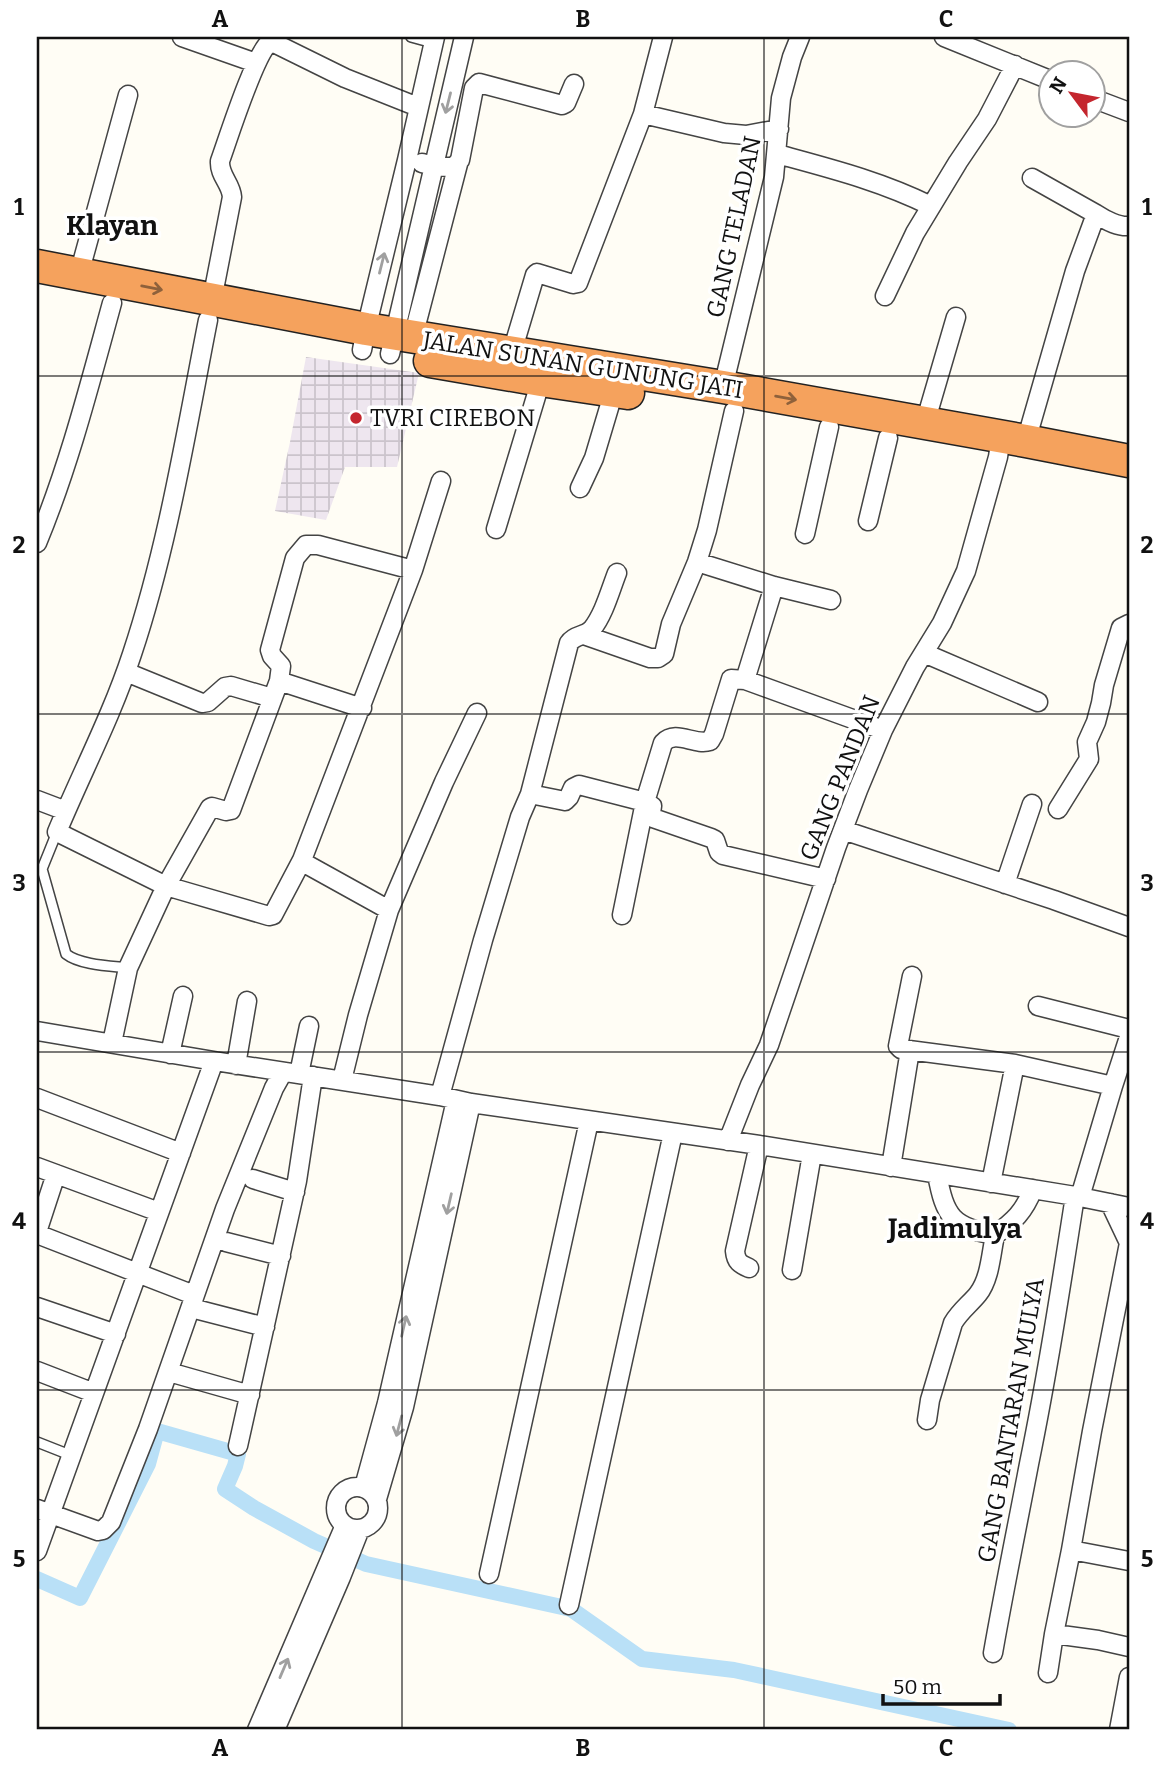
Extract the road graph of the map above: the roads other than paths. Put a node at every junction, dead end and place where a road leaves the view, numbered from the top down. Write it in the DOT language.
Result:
graph roads {
  1 [pos="182,37"];
  2 [pos="411,37"];
  3 [pos="464,37"];
  4 [pos="663,37"];
  5 [pos="800,37"];
  6 [pos="944,37"];
  7 [pos="434,40"];
  8 [pos="256,64"];
  9 [pos="428,64"];
  10 [pos="1015,65"];
  11 [pos="456,70"];
  12 [pos="1036,74"];
  13 [pos="575,85"];
  14 [pos="128,95"];
  15 [pos="1106,103"];
  16 [pos="418,107"];
  17 [pos="1129,112"];
  18 [pos="643,114"];
  19 [pos="779,129"];
  20 [pos="777,154"];
  21 [pos="407,160"];
  22 [pos="458,164"];
  23 [pos="434,166"];
  24 [pos="1032,178"];
  25 [pos="932,206"];
  26 [pos="1096,214"];
  27 [pos="1129,226"];
  28 [pos="37,266"];
  29 [pos="37,288"];
  30 [pos="102,290"];
  31 [pos="885,296"];
  32 [pos="210,310"];
  33 [pos="956,317"];
  34 [pos="385,341"];
  35 [pos="512,352"];
  36 [pos="541,380"];
  37 [pos="614,391"];
  38 [pos="726,402"];
  39 [pos="925,423"];
  40 [pos="830,428"];
  41 [pos="888,438"];
  42 [pos="1009,445"];
  43 [pos="1128,470"];
  44 [pos="441,481"];
  45 [pos="580,488"];
  46 [pos="868,521"];
  47 [pos="496,529"];
  48 [pos="805,534"];
  49 [pos="37,543"];
  50 [pos="697,562"];
  51 [pos="413,570"];
  52 [pos="617,573"];
  53 [pos="774,586"];
  54 [pos="831,600"];
  55 [pos="1129,624"];
  56 [pos="584,635"];
  57 [pos="924,653"];
  58 [pos="126,672"];
  59 [pos="746,680"];
  60 [pos="279,681"];
  61 [pos="272,698"];
  62 [pos="1038,702"];
  63 [pos="362,708"];
  64 [pos="477,713"];
  65 [pos="883,730"];
  66 [pos="530,794"];
  67 [pos="37,800"];
  68 [pos="645,802"];
  69 [pos="1032,804"];
  70 [pos="1058,809"];
  71 [pos="66,811"];
  72 [pos="843,830"];
  73 [pos="57,832"];
  74 [pos="302,860"];
  75 [pos="826,879"];
  76 [pos="1005,884"];
  77 [pos="166,886"];
  78 [pos="389,910"];
  79 [pos="622,915"];
  80 [pos="1129,927"];
  81 [pos="128,968"];
  82 [pos="912,976"];
  83 [pos="183,996"];
  84 [pos="247,1001"];
  85 [pos="1038,1006"];
  86 [pos="309,1026"];
  87 [pos="1129,1029"];
  88 [pos="37,1031"];
  89 [pos="1129,1037"];
  90 [pos="112,1043"];
  91 [pos="910,1050"];
  92 [pos="170,1054"];
  93 [pos="214,1061"];
  94 [pos="1014,1064"];
  95 [pos="236,1065"];
  96 [pos="298,1074"];
  97 [pos="342,1080"];
  98 [pos="1113,1086"];
  99 [pos="37,1098"];
  100 [pos="456,1100"];
  101 [pos="589,1121"];
  102 [pos="673,1133"];
  103 [pos="728,1141"];
  104 [pos="759,1145"];
  105 [pos="181,1153"];
  106 [pos="812,1154"];
  107 [pos="37,1167"];
  108 [pos="891,1167"];
  109 [pos="56,1174"];
  110 [pos="937,1174"];
  111 [pos="253,1180"];
  112 [pos="991,1183"];
  113 [pos="1033,1189"];
  114 [pos="295,1192"];
  115 [pos="1078,1197"];
  116 [pos="1110,1203"];
  117 [pos="1129,1207"];
  118 [pos="159,1212"];
  119 [pos="37,1233"];
  120 [pos="995,1235"];
  121 [pos="226,1242"];
  122 [pos="1129,1243"];
  123 [pos="281,1256"];
  124 [pos="749,1268"];
  125 [pos="792,1270"];
  126 [pos="138,1272"];
  127 [pos="197,1302"];
  128 [pos="37,1307"];
  129 [pos="265,1327"];
  130 [pos="116,1334"];
  131 [pos="37,1371"];
  132 [pos="176,1374"];
  133 [pos="94,1393"];
  134 [pos="250,1395"];
  135 [pos="927,1420"];
  136 [pos="37,1442"];
  137 [pos="238,1446"];
  138 [pos="70,1455"];
  139 [pos="370,1493"];
  140 [pos="44,1512"];
  141 [pos="352,1527"];
  142 [pos="1071,1550"];
  143 [pos="37,1551"];
  144 [pos="1129,1561"];
  145 [pos="334,1573"];
  146 [pos="489,1574"];
  147 [pos="569,1605"];
  148 [pos="1054,1634"];
  149 [pos="1129,1647"];
  150 [pos="993,1653"];
  151 [pos="1048,1673"];
  152 [pos="1129,1677"];
  153 [pos="257,1730"];
  154 [pos="275,1730"];
  155 [pos="1119,1730"];
  1 -- 8 [label="street"];
  2 -- 7 [label="lane"];
  3 -- 11 [label="street"];
  4 -- 18 [label="street"];
  5 -- 19 [label="street, GANG TELADAN"];
  6 -- 10 [label="street"];
  7 -- 9 [label="street"];
  8 -- 16 [label="street"];
  8 -- 32 [label="street"];
  9 -- 11 [label="street"];
  9 -- 16 [label="street"];
  10 -- 12 [label="street"];
  10 -- 25 [label="street"];
  11 -- 23 [label="street, one-way"];
  13 -- 22 [label="street"];
  14 -- 30 [label="street"];
  15 -- 17 [label="street"];
  16 -- 21 [label="street"];
  18 -- 19 [label="street"];
  18 -- 35 [label="street"];
  19 -- 20 [label="street, GANG TELADAN"];
  20 -- 25 [label="street"];
  20 -- 38 [label="street, GANG TELADAN"];
  21 -- 23 [label="street"];
  34 -- 21 [label="street, one-way"];
  22 -- 23 [label="street"];
  22 -- 34 [label="street"];
  23 -- 34 [label="street"];
  24 -- 26 [label="street"];
  25 -- 31 [label="street"];
  26 -- 27 [label="street"];
  26 -- 42 [label="street, GANG PANDAN"];
  28 -- 30 [label="highway"];
  29 -- 30 [label="highway"];
  30 -- 32 [label="highway"];
  30 -- 49 [label="street"];
  32 -- 34 [label="highway"];
  32 -- 58 [label="street"];
  33 -- 39 [label="street"];
  34 -- 35 [label="highway, JALAN SUNAN GUNUNG JATI"];
  34 -- 36 [label="highway"];
  35 -- 38 [label="highway, JALAN SUNAN GUNUNG JATI"];
  36 -- 37 [label="highway"];
  36 -- 47 [label="street"];
  37 -- 38 [label="highway"];
  37 -- 45 [label="street"];
  38 -- 39 [label="highway, JALAN SUNAN GUNUNG JATI, one-way"];
  38 -- 40 [label="highway"];
  38 -- 50 [label="street, GANG TELADAN"];
  39 -- 42 [label="highway, JALAN SUNAN GUNUNG JATI"];
  40 -- 41 [label="highway"];
  40 -- 48 [label="street"];
  41 -- 42 [label="highway"];
  41 -- 46 [label="street"];
  42 -- 43 [label="highway"];
  42 -- 57 [label="street, GANG PANDAN"];
  44 -- 51 [label="street"];
  50 -- 53 [label="street"];
  50 -- 56 [label="street, GANG TELADAN"];
  51 -- 60 [label="street"];
  51 -- 63 [label="street"];
  52 -- 56 [label="street"];
  53 -- 54 [label="street"];
  53 -- 59 [label="street"];
  55 -- 70 [label="street"];
  56 -- 66 [label="street"];
  57 -- 62 [label="street"];
  57 -- 65 [label="street, GANG PANDAN"];
  58 -- 61 [label="street"];
  58 -- 71 [label="street"];
  59 -- 65 [label="street"];
  59 -- 68 [label="street"];
  60 -- 61 [label="street"];
  60 -- 63 [label="street"];
  61 -- 77 [label="street"];
  63 -- 74 [label="street"];
  64 -- 78 [label="street"];
  65 -- 72 [label="street, GANG PANDAN"];
  66 -- 68 [label="street"];
  66 -- 100 [label="street"];
  67 -- 71 [label="street"];
  68 -- 75 [label="street"];
  68 -- 79 [label="street"];
  69 -- 76 [label="street"];
  71 -- 73 [label="street"];
  72 -- 75 [label="street, GANG PANDAN"];
  72 -- 76 [label="street"];
  73 -- 77 [label="street"];
  73 -- 81 [label="lane"];
  74 -- 77 [label="street"];
  74 -- 78 [label="street"];
  75 -- 103 [label="street, GANG PANDAN"];
  76 -- 80 [label="street"];
  77 -- 81 [label="street"];
  78 -- 97 [label="street"];
  81 -- 90 [label="street"];
  82 -- 91 [label="street"];
  83 -- 92 [label="street"];
  84 -- 95 [label="street"];
  85 -- 87 [label="street"];
  86 -- 96 [label="street"];
  88 -- 90 [label="street"];
  89 -- 98 [label="street, GANG BANTARAN MULYA"];
  90 -- 92 [label="street"];
  91 -- 94 [label="street"];
  91 -- 108 [label="street"];
  92 -- 93 [label="street"];
  93 -- 95 [label="street"];
  93 -- 105 [label="street"];
  94 -- 98 [label="street"];
  94 -- 112 [label="street"];
  95 -- 96 [label="street"];
  96 -- 97 [label="street"];
  96 -- 114 [label="street"];
  96 -- 127 [label="street"];
  97 -- 100 [label="street"];
  98 -- 115 [label="street, GANG BANTARAN MULYA"];
  99 -- 105 [label="street"];
  100 -- 101 [label="street"];
  100 -- 139 [label="street"];
  101 -- 102 [label="street"];
  101 -- 146 [label="street"];
  102 -- 103 [label="street"];
  102 -- 147 [label="street"];
  103 -- 104 [label="street"];
  104 -- 106 [label="street"];
  104 -- 124 [label="street"];
  105 -- 118 [label="street"];
  106 -- 108 [label="street"];
  106 -- 125 [label="street"];
  107 -- 109 [label="street"];
  108 -- 110 [label="street"];
  109 -- 118 [label="street"];
  109 -- 119 [label="street"];
  110 -- 112 [label="street"];
  110 -- 120 [label="street"];
  111 -- 114 [label="street"];
  112 -- 113 [label="street"];
  113 -- 115 [label="street"];
  113 -- 120 [label="street"];
  114 -- 123 [label="street"];
  115 -- 116 [label="street"];
  115 -- 150 [label="street, GANG BANTARAN MULYA"];
  116 -- 117 [label="street"];
  116 -- 122 [label="street"];
  118 -- 126 [label="street"];
  119 -- 126 [label="street"];
  120 -- 135 [label="street"];
  121 -- 123 [label="street"];
  122 -- 142 [label="street"];
  123 -- 129 [label="street"];
  126 -- 127 [label="street"];
  126 -- 130 [label="street"];
  127 -- 129 [label="street"];
  127 -- 140 [label="street"];
  128 -- 130 [label="street"];
  129 -- 134 [label="street"];
  130 -- 133 [label="street"];
  131 -- 133 [label="street"];
  132 -- 134 [label="street"];
  133 -- 138 [label="street"];
  134 -- 137 [label="street"];
  136 -- 138 [label="lane"];
  138 -- 140 [label="street"];
  139 -- 141 [label="street"];
  139 -- 141 [label="street"];
  140 -- 143 [label="street"];
  141 -- 145 [label="street"];
  142 -- 144 [label="street"];
  142 -- 148 [label="street"];
  153 -- 145 [label="street, one-way"];
  145 -- 154 [label="street"];
  148 -- 149 [label="street"];
  148 -- 151 [label="street"];
  152 -- 155 [label="street"];
}
